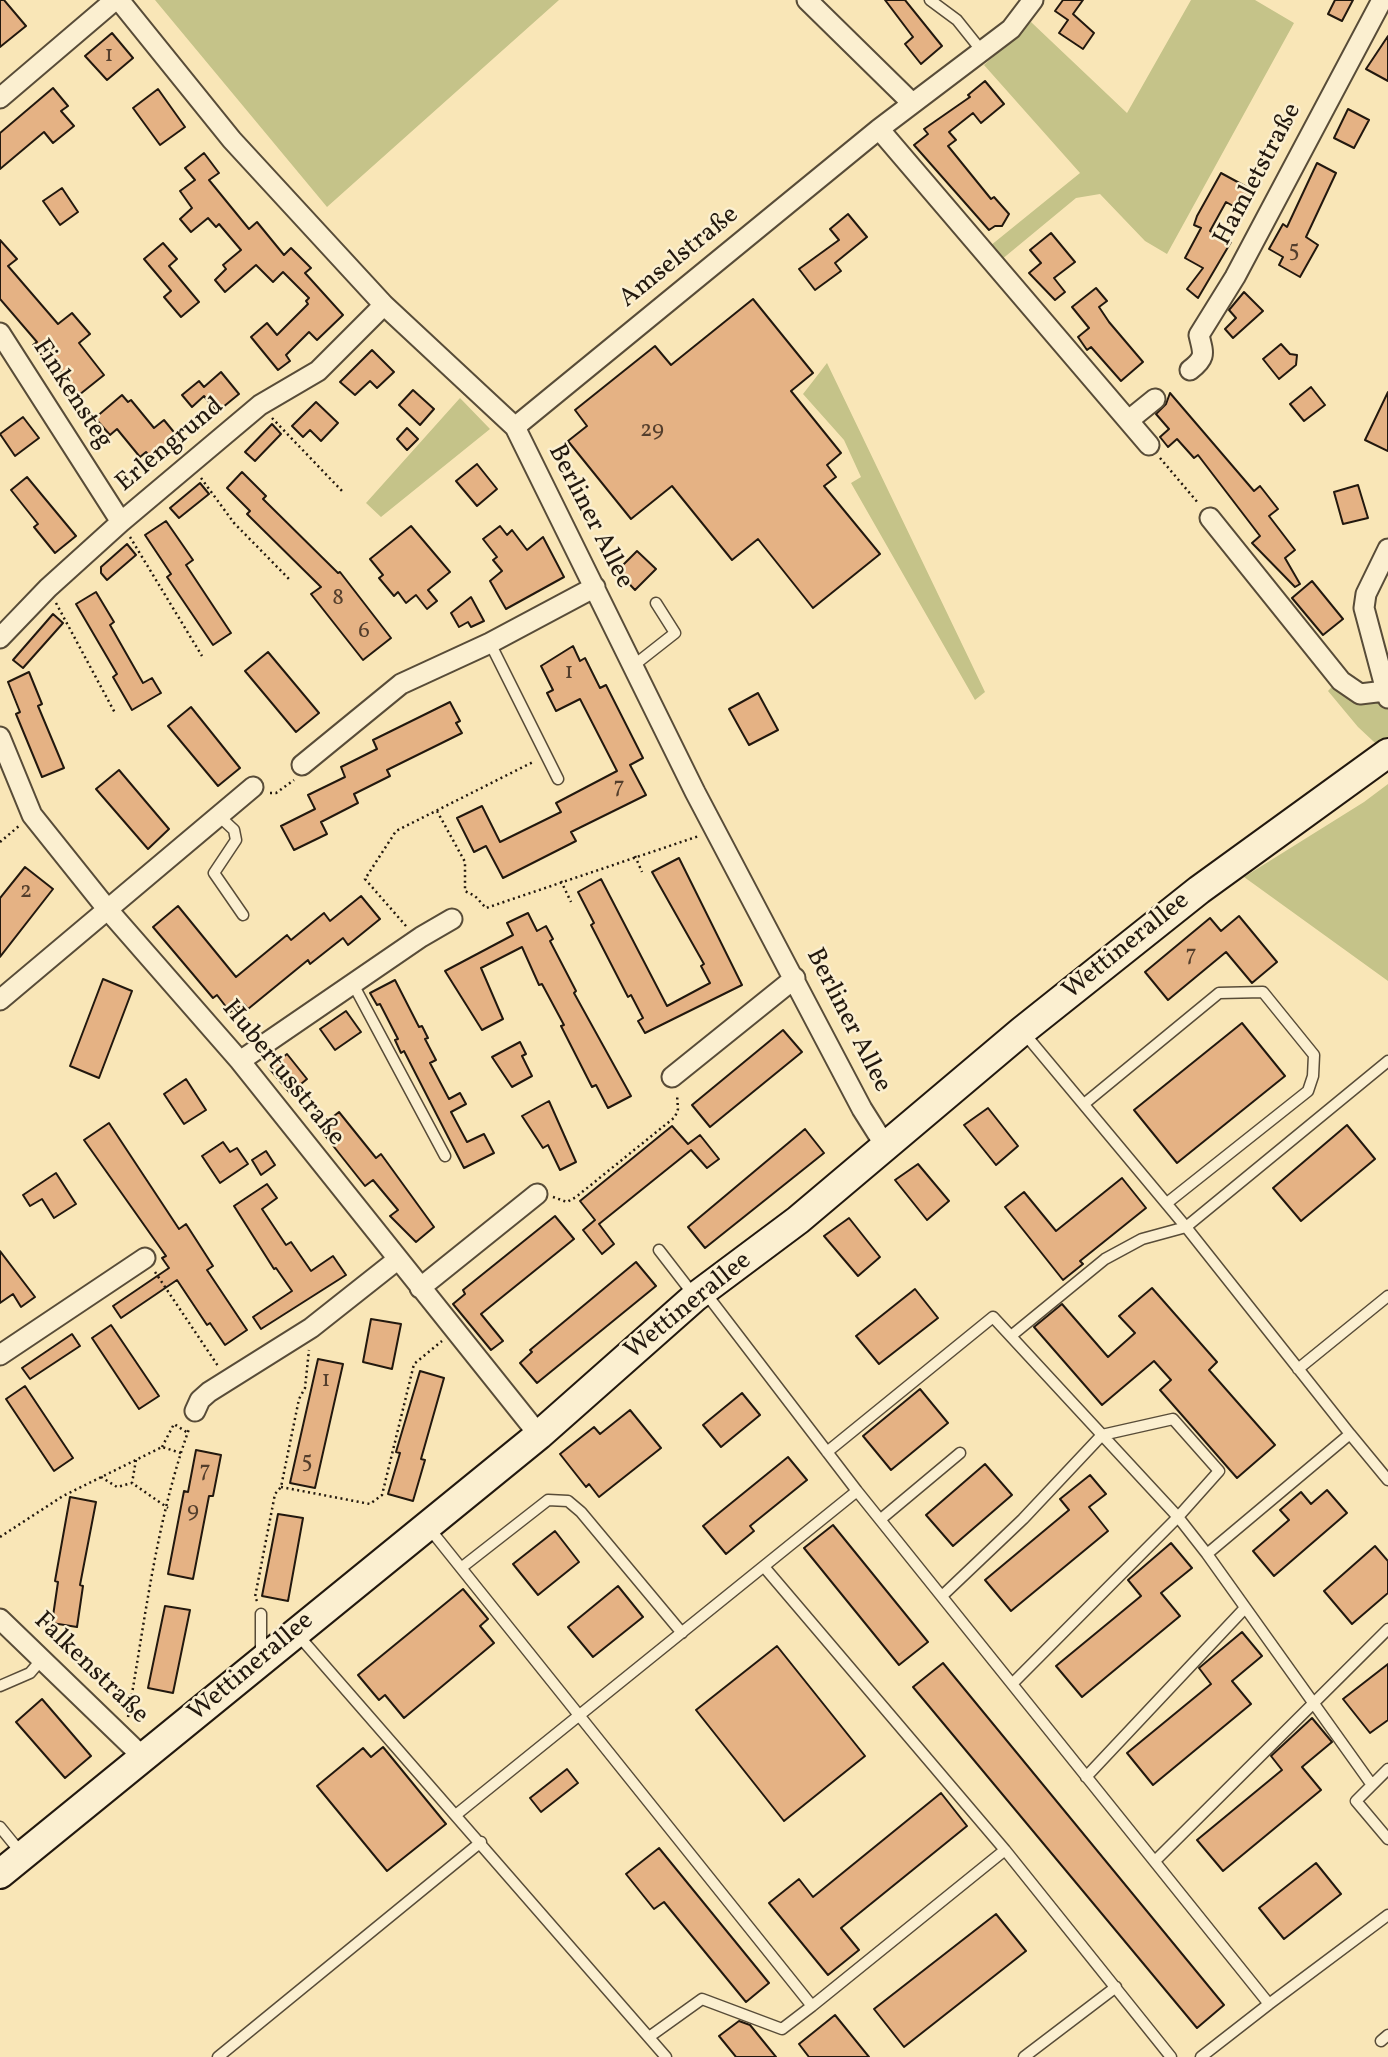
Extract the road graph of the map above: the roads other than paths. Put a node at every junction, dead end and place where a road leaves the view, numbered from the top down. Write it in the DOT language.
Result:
graph roads {
  1 [pos="117,0"];
  2 [pos="807,0"];
  3 [pos="930,0"];
  4 [pos="1033,0"];
  5 [pos="1382,0"];
  6 [pos="981,50"];
  7 [pos="0,98"];
  8 [pos="912,103"];
  9 [pos="879,129"];
  10 [pos="384,304"];
  11 [pos="0,332"];
  12 [pos="1190,370"];
  13 [pos="1155,399"];
  14 [pos="1129,420"];
  15 [pos="515,427"];
  16 [pos="1149,444"];
  17 [pos="1210,518"];
  18 [pos="121,522"];
  19 [pos="1388,550"];
  20 [pos="595,587"];
  21 [pos="656,603"];
  22 [pos="0,638"];
  23 [pos="490,643"];
  24 [pos="634,666"];
  25 [pos="1386,694"];
  26 [pos="0,737"];
  27 [pos="1388,753"];
  28 [pos="297,773"];
  29 [pos="558,779"];
  30 [pos="253,787"];
  31 [pos="219,816"];
  32 [pos="108,910"];
  33 [pos="243,915"];
  34 [pos="452,919"];
  35 [pos="795,978"];
  36 [pos="353,984"];
  37 [pos="0,1000"];
  38 [pos="1022,1031"];
  39 [pos="240,1061"];
  40 [pos="1388,1061"];
  41 [pos="672,1077"];
  42 [pos="1084,1104"];
  43 [pos="886,1147"];
  44 [pos="445,1156"];
  45 [pos="537,1194"];
  46 [pos="1167,1203"];
  47 [pos="1186,1227"];
  48 [pos="659,1250"];
  49 [pos="145,1258"];
  50 [pos="397,1260"];
  51 [pos="420,1288"];
  52 [pos="700,1294"];
  53 [pos="1388,1296"];
  54 [pos="1011,1336"];
  55 [pos="0,1355"];
  56 [pos="1298,1369"];
  57 [pos="195,1412"];
  58 [pos="1350,1434"];
  59 [pos="539,1435"];
  60 [pos="1102,1435"];
  61 [pos="827,1452"];
  62 [pos="960,1453"];
  63 [pos="1388,1480"];
  64 [pos="857,1491"];
  65 [pos="1178,1517"];
  66 [pos="881,1519"];
  67 [pos="426,1525"];
  68 [pos="1207,1554"];
  69 [pos="461,1568"];
  70 [pos="765,1568"];
  71 [pos="942,1596"];
  72 [pos="1245,1608"];
  73 [pos="261,1614"];
  74 [pos="0,1619"];
  75 [pos="1388,1629"];
  76 [pos="295,1632"];
  77 [pos="682,1633"];
  78 [pos="42,1659"];
  79 [pos="262,1660"];
  80 [pos="1013,1684"];
  81 [pos="0,1686"];
  82 [pos="1315,1702"];
  83 [pos="578,1714"];
  84 [pos="144,1758"];
  85 [pos="1388,1769"];
  86 [pos="1086,1777"];
  87 [pos="1372,1785"];
  88 [pos="457,1814"];
  89 [pos="0,1827"];
  90 [pos="1388,1839"];
  91 [pos="481,1842"];
  92 [pos="1005,1850"];
  93 [pos="23,1855"];
  94 [pos="1155,1861"];
  95 [pos="0,1874"];
  96 [pos="1388,1915"];
  97 [pos="1116,1987"];
  98 [pos="1269,2004"];
  99 [pos="812,2006"];
  100 [pos="649,2037"];
  101 [pos="218,2057"];
  102 [pos="666,2057"];
  103 [pos="1024,2057"];
  104 [pos="1171,2057"];
  105 [pos="1201,2057"];
  1 -- 7 [label="street"];
  1 -- 10 [label="street, Berliner Allee"];
  2 -- 8 [label="street"];
  3 -- 6 [label="lane"];
  4 -- 6 [label="street, Amselstraße"];
  5 -- 12 [label="street, Hamletstraße"];
  6 -- 8 [label="street, Amselstraße"];
  8 -- 9 [label="street, Amselstraße"];
  9 -- 14 [label="street"];
  9 -- 15 [label="street, Amselstraße"];
  10 -- 15 [label="street, Berliner Allee"];
  10 -- 18 [label="street, Erlengrund"];
  11 -- 18 [label="street, Finkensteg"];
  13 -- 14 [label="street"];
  14 -- 16 [label="street"];
  15 -- 20 [label="street, Berliner Allee"];
  17 -- 25 [label="street"];
  18 -- 22 [label="street, Erlengrund"];
  19 -- 25 [label="street"];
  20 -- 23 [label="street"];
  20 -- 24 [label="street, Berliner Allee"];
  21 -- 24 [label="lane"];
  23 -- 28 [label="street"];
  23 -- 29 [label="lane"];
  24 -- 35 [label="street, Berliner Allee"];
  26 -- 32 [label="street, Hubertusstraße"];
  27 -- 38 [label="street, Wettinerallee"];
  30 -- 31 [label="street"];
  31 -- 32 [label="street"];
  31 -- 33 [label="lane"];
  32 -- 37 [label="street"];
  32 -- 39 [label="street, Hubertusstraße"];
  34 -- 36 [label="street"];
  35 -- 41 [label="street"];
  35 -- 43 [label="street, Berliner Allee"];
  36 -- 39 [label="street"];
  36 -- 44 [label="lane"];
  38 -- 42 [label="lane"];
  38 -- 43 [label="street, Wettinerallee"];
  39 -- 50 [label="street, Hubertusstraße"];
  40 -- 47 [label="lane"];
  42 -- 46 [label="lane"];
  42 -- 46 [label="lane"];
  43 -- 52 [label="street, Wettinerallee"];
  45 -- 51 [label="street"];
  46 -- 47 [label="lane"];
  47 -- 54 [label="lane"];
  47 -- 56 [label="lane"];
  48 -- 52 [label="lane"];
  49 -- 55 [label="street"];
  50 -- 51 [label="street, Hubertusstraße"];
  50 -- 57 [label="street"];
  51 -- 59 [label="street, Hubertusstraße"];
  52 -- 59 [label="street, Wettinerallee"];
  52 -- 61 [label="lane"];
  53 -- 56 [label="lane"];
  54 -- 60 [label="lane"];
  54 -- 61 [label="lane"];
  56 -- 58 [label="lane"];
  58 -- 63 [label="lane"];
  58 -- 68 [label="lane"];
  59 -- 67 [label="street, Wettinerallee"];
  60 -- 65 [label="lane"];
  60 -- 65 [label="lane"];
  60 -- 71 [label="lane"];
  61 -- 64 [label="lane"];
  62 -- 66 [label="lane"];
  64 -- 66 [label="lane"];
  64 -- 70 [label="lane"];
  65 -- 68 [label="lane"];
  65 -- 80 [label="lane"];
  66 -- 71 [label="lane"];
  67 -- 69 [label="lane"];
  67 -- 76 [label="street, Wettinerallee"];
  68 -- 72 [label="lane"];
  69 -- 77 [label="lane"];
  69 -- 83 [label="lane"];
  70 -- 77 [label="lane"];
  70 -- 92 [label="lane"];
  71 -- 80 [label="lane"];
  72 -- 82 [label="lane"];
  72 -- 86 [label="lane"];
  73 -- 79 [label="lane"];
  74 -- 78 [label="street, Falkenstraße"];
  75 -- 82 [label="lane"];
  76 -- 79 [label="street, Wettinerallee"];
  76 -- 88 [label="lane"];
  77 -- 83 [label="lane"];
  78 -- 81 [label="lane"];
  78 -- 84 [label="street, Falkenstraße"];
  79 -- 84 [label="street, Wettinerallee"];
  80 -- 86 [label="lane"];
  82 -- 87 [label="lane"];
  82 -- 94 [label="lane"];
  83 -- 88 [label="lane"];
  83 -- 99 [label="lane"];
  84 -- 93 [label="street, Wettinerallee"];
  85 -- 87 [label="lane"];
  86 -- 94 [label="lane"];
  87 -- 90 [label="lane"];
  88 -- 91 [label="lane"];
  89 -- 93 [label="lane"];
  91 -- 100 [label="lane"];
  91 -- 101 [label="lane"];
  92 -- 97 [label="lane"];
  92 -- 99 [label="lane"];
  93 -- 95 [label="street, Wettinerallee"];
  94 -- 98 [label="lane"];
  96 -- 98 [label="lane"];
  97 -- 103 [label="lane"];
  97 -- 104 [label="lane"];
  98 -- 105 [label="lane"];
  99 -- 100 [label="lane"];
  100 -- 102 [label="lane"];
}
